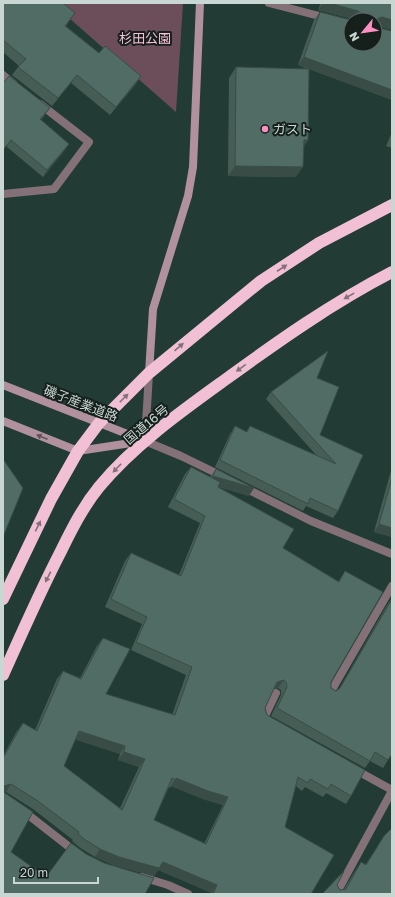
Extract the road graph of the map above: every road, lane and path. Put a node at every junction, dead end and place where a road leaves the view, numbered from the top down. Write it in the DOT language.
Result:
graph roads {
  1 [pos="200,3"];
  2 [pos="269,3"];
  3 [pos="336,20"];
  4 [pos="3,75"];
  5 [pos="21,90"];
  6 [pos="34,99"];
  7 [pos="3,194"];
  8 [pos="392,205"];
  9 [pos="392,272"];
  10 [pos="150,373"];
  11 [pos="3,386"];
  12 [pos="3,421"];
  13 [pos="99,422"];
  14 [pos="145,441"];
  15 [pos="78,451"];
  16 [pos="392,554"];
  17 [pos="392,586"];
  18 [pos="3,599"];
  19 [pos="3,675"];
  20 [pos="276,694"];
  21 [pos="330,694"];
  22 [pos="277,725"];
  23 [pos="345,763"];
  24 [pos="392,790"];
  25 [pos="16,806"];
  26 [pos="83,856"];
  27 [pos="130,874"];
  28 [pos="188,894"];
  29 [pos="336,894"];
  1 -- 10 [label="street"];
  2 -- 3 [label="street"];
  4 -- 5 [label="street"];
  6 -- 7 [label="street"];
  10 -- 8 [label="highway, one-way"];
  9 -- 14 [label="highway, 国道16号, one-way"];
  13 -- 10 [label="highway, one-way"];
  10 -- 14 [label="street"];
  11 -- 13 [label="street, 磯子産業道路"];
  15 -- 12 [label="street, one-way"];
  13 -- 14 [label="street, 磯子産業道路"];
  13 -- 15 [label="highway"];
  14 -- 15 [label="street"];
  14 -- 16 [label="street"];
  14 -- 19 [label="highway, 国道16号, one-way"];
  18 -- 15 [label="highway, one-way"];
  17 -- 21 [label="street"];
  20 -- 22 [label="street"];
  23 -- 24 [label="street"];
  24 -- 29 [label="street"];
  25 -- 26 [label="street"];
  27 -- 28 [label="street"];
}
